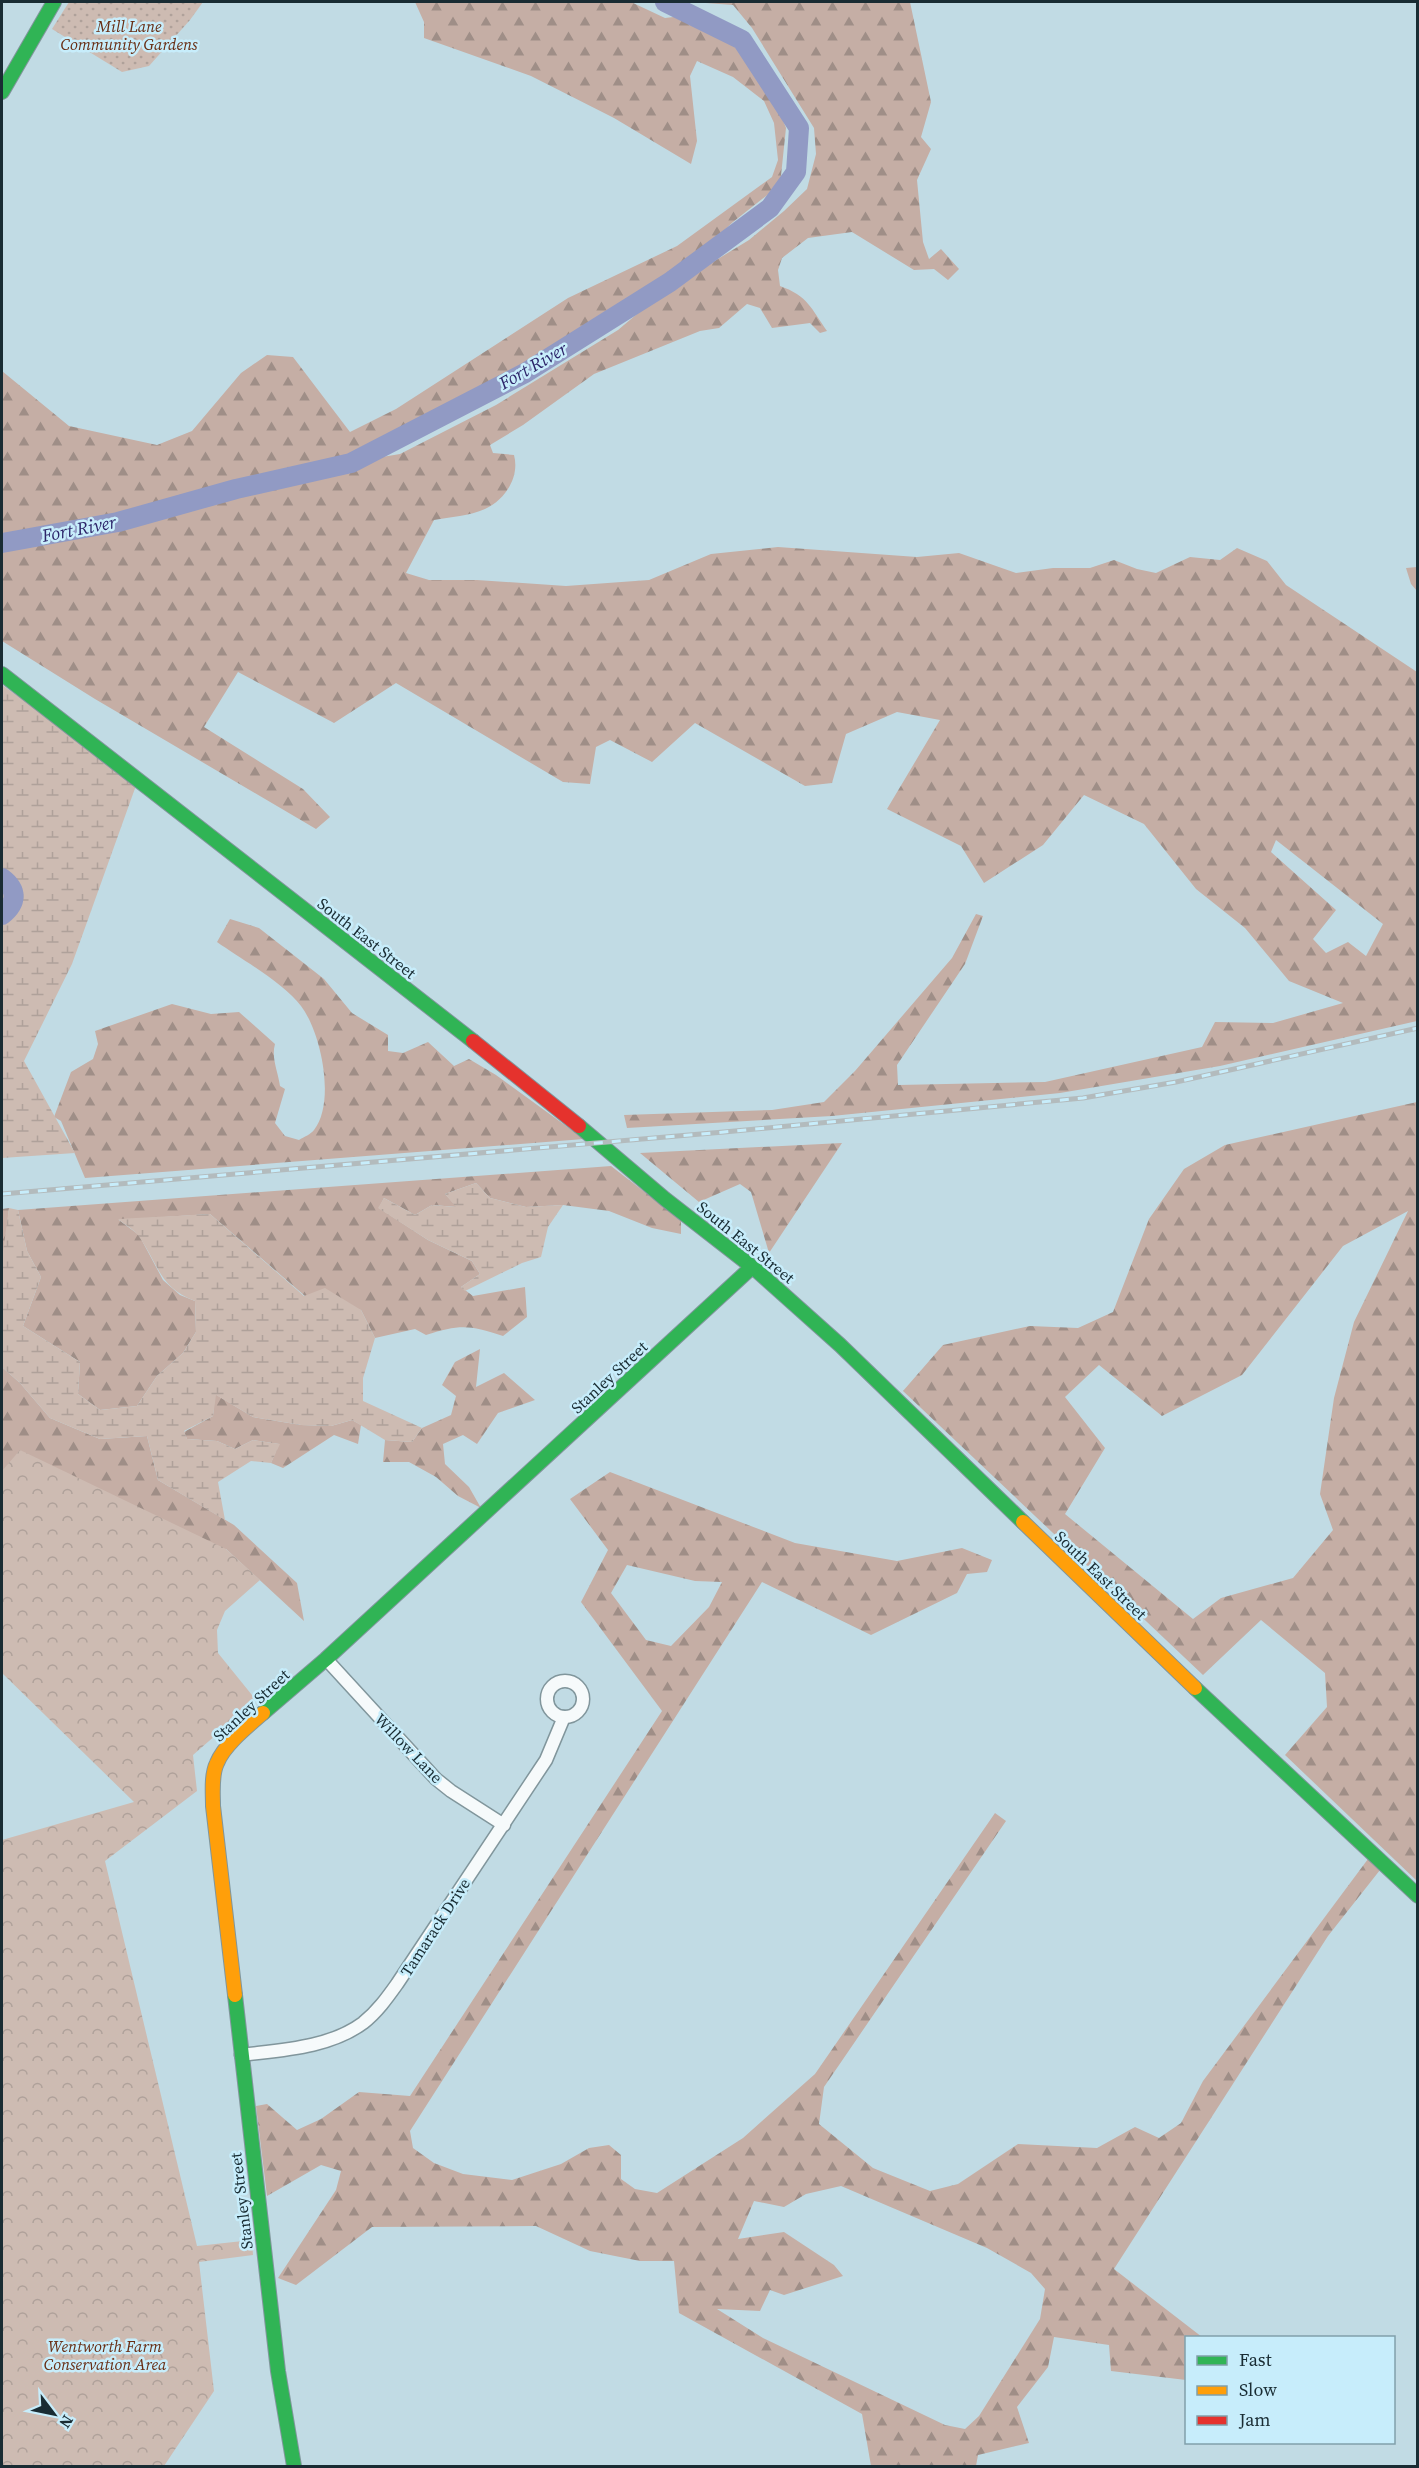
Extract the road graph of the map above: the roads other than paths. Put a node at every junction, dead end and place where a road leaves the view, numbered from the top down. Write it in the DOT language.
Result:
graph roads {
  1 [pos="54,2"];
  2 [pos="2,92"];
  3 [pos="2,674"];
  4 [pos="752,1267"];
  5 [pos="326,1659"];
  6 [pos="564,1717"];
  7 [pos="504,1825"];
  8 [pos="1418,1896"];
  9 [pos="241,2055"];
  10 [pos="294,2466"];
  1 -- 2 [label="main road"];
  3 -- 4 [label="main road, South East Street"];
  4 -- 5 [label="main road, Stanley Street"];
  4 -- 8 [label="main road, South East Street"];
  5 -- 7 [label="street, Willow Lane"];
  5 -- 9 [label="main road, Stanley Street"];
  6 -- 7 [label="street, Tamarack Drive"];
  7 -- 9 [label="street, Tamarack Drive"];
  9 -- 10 [label="main road, Stanley Street"];
}
